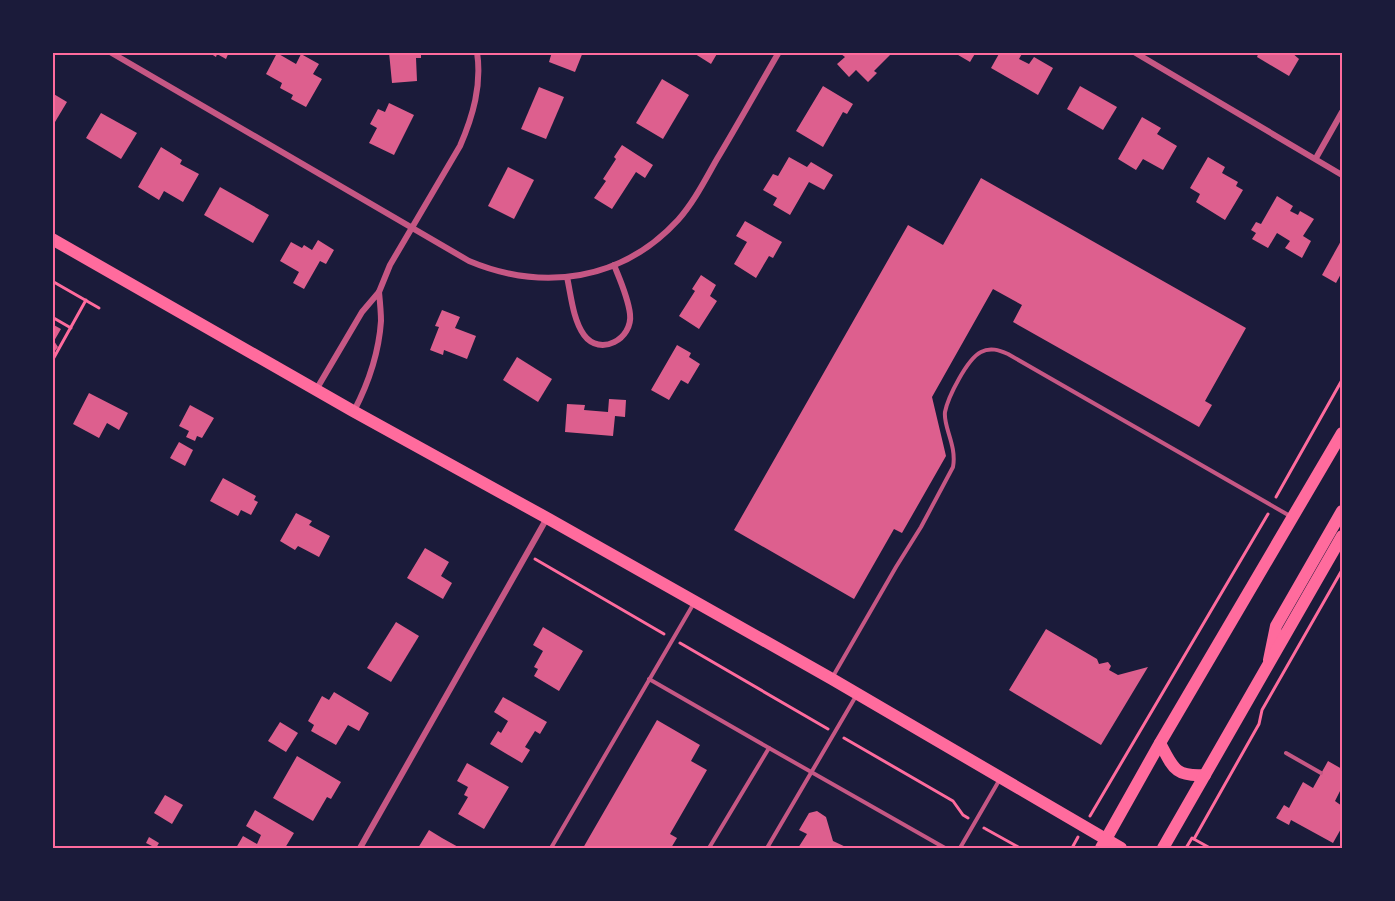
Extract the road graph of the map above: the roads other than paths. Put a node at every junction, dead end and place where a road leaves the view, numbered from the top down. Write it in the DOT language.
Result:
graph roads {
  1 [pos="110,52"];
  2 [pos="477,52"];
  3 [pos="779,52"];
  4 [pos="1134,52"];
  5 [pos="1342,112"];
  6 [pos="1316,158"];
  7 [pos="1342,173"];
  8 [pos="411,228"];
  9 [pos="52,239"];
  10 [pos="614,266"];
  11 [pos="567,277"];
  12 [pos="379,292"];
  13 [pos="316,390"];
  14 [pos="353,411"];
  15 [pos="1342,433"];
  16 [pos="1342,511"];
  17 [pos="547,518"];
  18 [pos="1293,518"];
  19 [pos="1342,536"];
  20 [pos="694,602"];
  21 [pos="1268,667"];
  22 [pos="649,679"];
  23 [pos="832,679"];
  24 [pos="857,694"];
  25 [pos="1160,743"];
  26 [pos="769,748"];
  27 [pos="1286,753"];
  28 [pos="812,772"];
  29 [pos="1321,773"];
  30 [pos="1205,775"];
  31 [pos="1000,779"];
  32 [pos="1104,844"];
  33 [pos="937,846"];
  34 [pos="360,849"];
  35 [pos="551,849"];
  36 [pos="709,849"];
  37 [pos="768,849"];
  38 [pos="945,849"];
  39 [pos="960,849"];
  40 [pos="1121,849"];
  41 [pos="1163,849"];
  1 -- 8 [label="street"];
  2 -- 8 [label="street"];
  3 -- 10 [label="street"];
  4 -- 6 [label="street"];
  5 -- 6 [label="street"];
  6 -- 7 [label="street"];
  8 -- 11 [label="street"];
  8 -- 12 [label="street"];
  9 -- 13 [label="main road"];
  10 -- 11 [label="street"];
  10 -- 11 [label="street"];
  12 -- 13 [label="street"];
  12 -- 14 [label="street"];
  13 -- 14 [label="main road"];
  14 -- 17 [label="main road"];
  15 -- 18 [label="main road"];
  16 -- 21 [label="main road"];
  17 -- 20 [label="main road"];
  17 -- 34 [label="street"];
  18 -- 23 [label="lane"];
  18 -- 25 [label="main road"];
  19 -- 21 [label="main road"];
  20 -- 22 [label="lane"];
  20 -- 23 [label="main road"];
  21 -- 30 [label="main road"];
  22 -- 26 [label="lane"];
  22 -- 35 [label="lane"];
  23 -- 24 [label="main road"];
  24 -- 28 [label="lane"];
  24 -- 31 [label="main road"];
  25 -- 30 [label="main road"];
  25 -- 32 [label="main road"];
  26 -- 28 [label="lane"];
  26 -- 36 [label="lane"];
  27 -- 29 [label="lane"];
  28 -- 33 [label="lane"];
  28 -- 37 [label="lane"];
  30 -- 41 [label="main road"];
  31 -- 32 [label="main road"];
  31 -- 39 [label="lane"];
  32 -- 40 [label="main road"];
  33 -- 38 [label="lane"];
}
